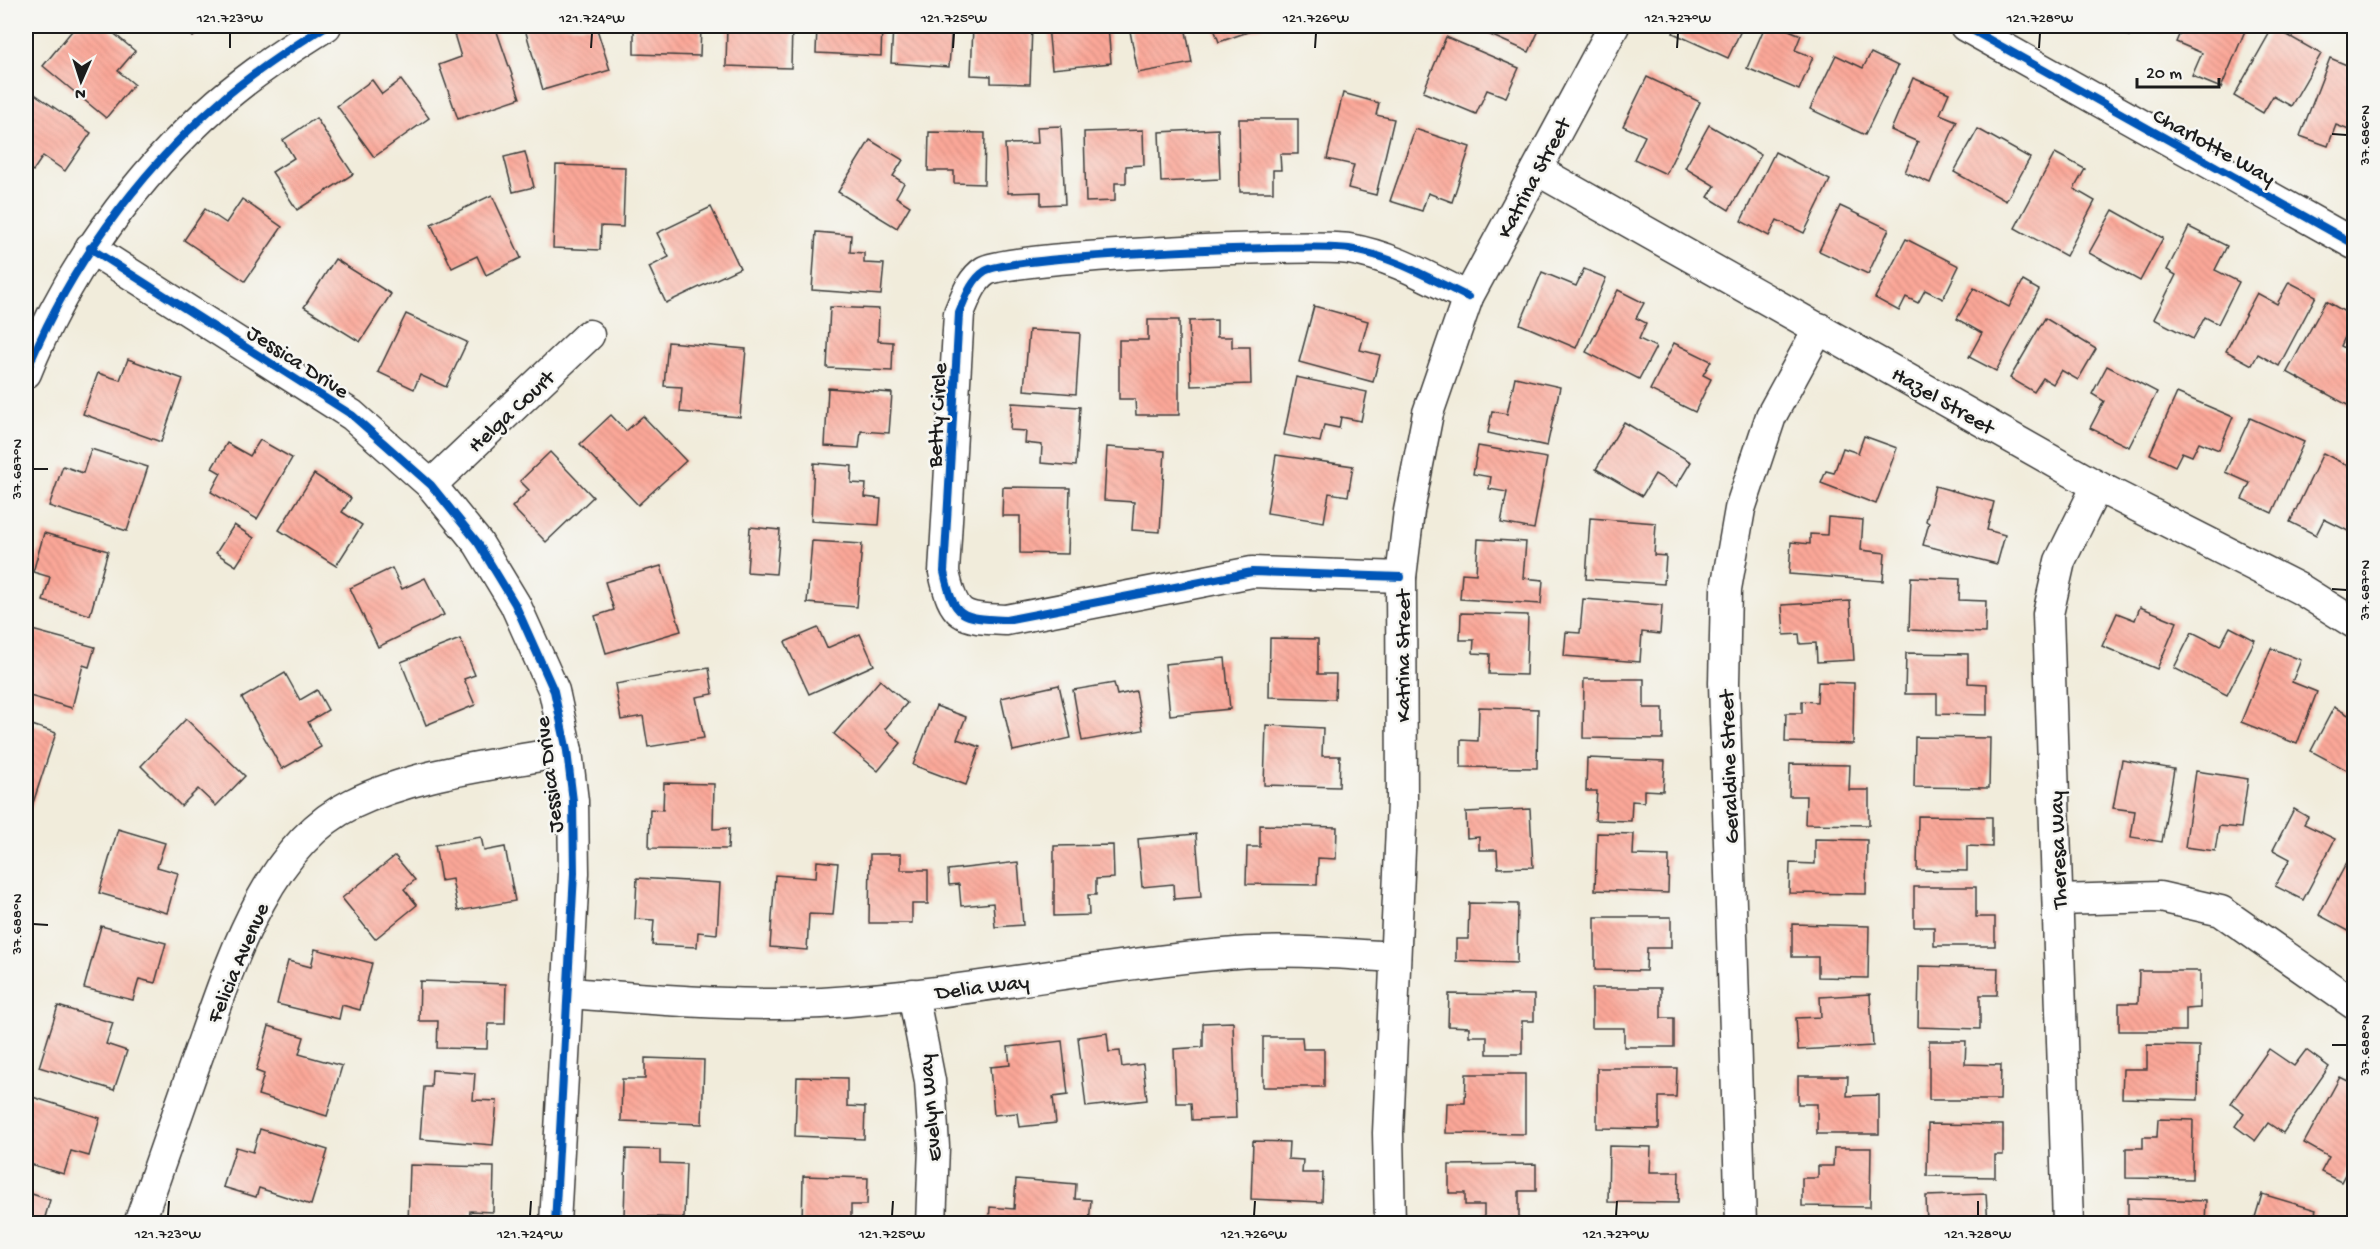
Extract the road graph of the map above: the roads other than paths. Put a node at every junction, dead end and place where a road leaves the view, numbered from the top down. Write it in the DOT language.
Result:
graph roads {
  1 [pos="326,26"];
  2 [pos="1614,26"];
  3 [pos="1965,26"];
  4 [pos="1537,170"];
  5 [pos="2355,244"];
  6 [pos="90,248"];
  7 [pos="1468,297"];
  8 [pos="1819,328"];
  9 [pos="590,335"];
  10 [pos="26,374"];
  11 [pos="431,485"];
  12 [pos="2097,486"];
  13 [pos="1401,577"];
  14 [pos="2355,623"];
  15 [pos="567,751"];
  16 [pos="2058,900"];
  17 [pos="1395,957"];
  18 [pos="568,993"];
  19 [pos="913,994"];
  20 [pos="2355,1004"];
  21 [pos="139,1224"];
  22 [pos="555,1224"];
  23 [pos="931,1224"];
  24 [pos="1390,1224"];
  25 [pos="1741,1224"];
  26 [pos="2068,1224"];
  1 -- 6 [label="street"];
  2 -- 4 [label="street, Katrina Street"];
  3 -- 5 [label="street, Charlotte Way"];
  4 -- 7 [label="street, Katrina Street"];
  4 -- 8 [label="street, Hazel Street"];
  6 -- 10 [label="street"];
  6 -- 11 [label="street, Jessica Drive"];
  7 -- 13 [label="street, Katrina Street"];
  7 -- 13 [label="street, Betty Circle"];
  8 -- 12 [label="street, Hazel Street"];
  8 -- 25 [label="street, Geraldine Street"];
  9 -- 11 [label="street, Helga Court"];
  11 -- 15 [label="street, Jessica Drive"];
  12 -- 14 [label="street, Hazel Street"];
  12 -- 16 [label="street, Theresa Way"];
  13 -- 17 [label="street, Katrina Street"];
  15 -- 18 [label="street, Jessica Drive"];
  15 -- 21 [label="street, Felicia Avenue"];
  16 -- 20 [label="street"];
  16 -- 26 [label="street, Theresa Way"];
  17 -- 19 [label="street, Delia Way"];
  17 -- 24 [label="street, Katrina Street"];
  18 -- 19 [label="street, Delia Way"];
  18 -- 22 [label="street, Jessica Drive"];
  19 -- 23 [label="street, Evelyn Way"];
}
